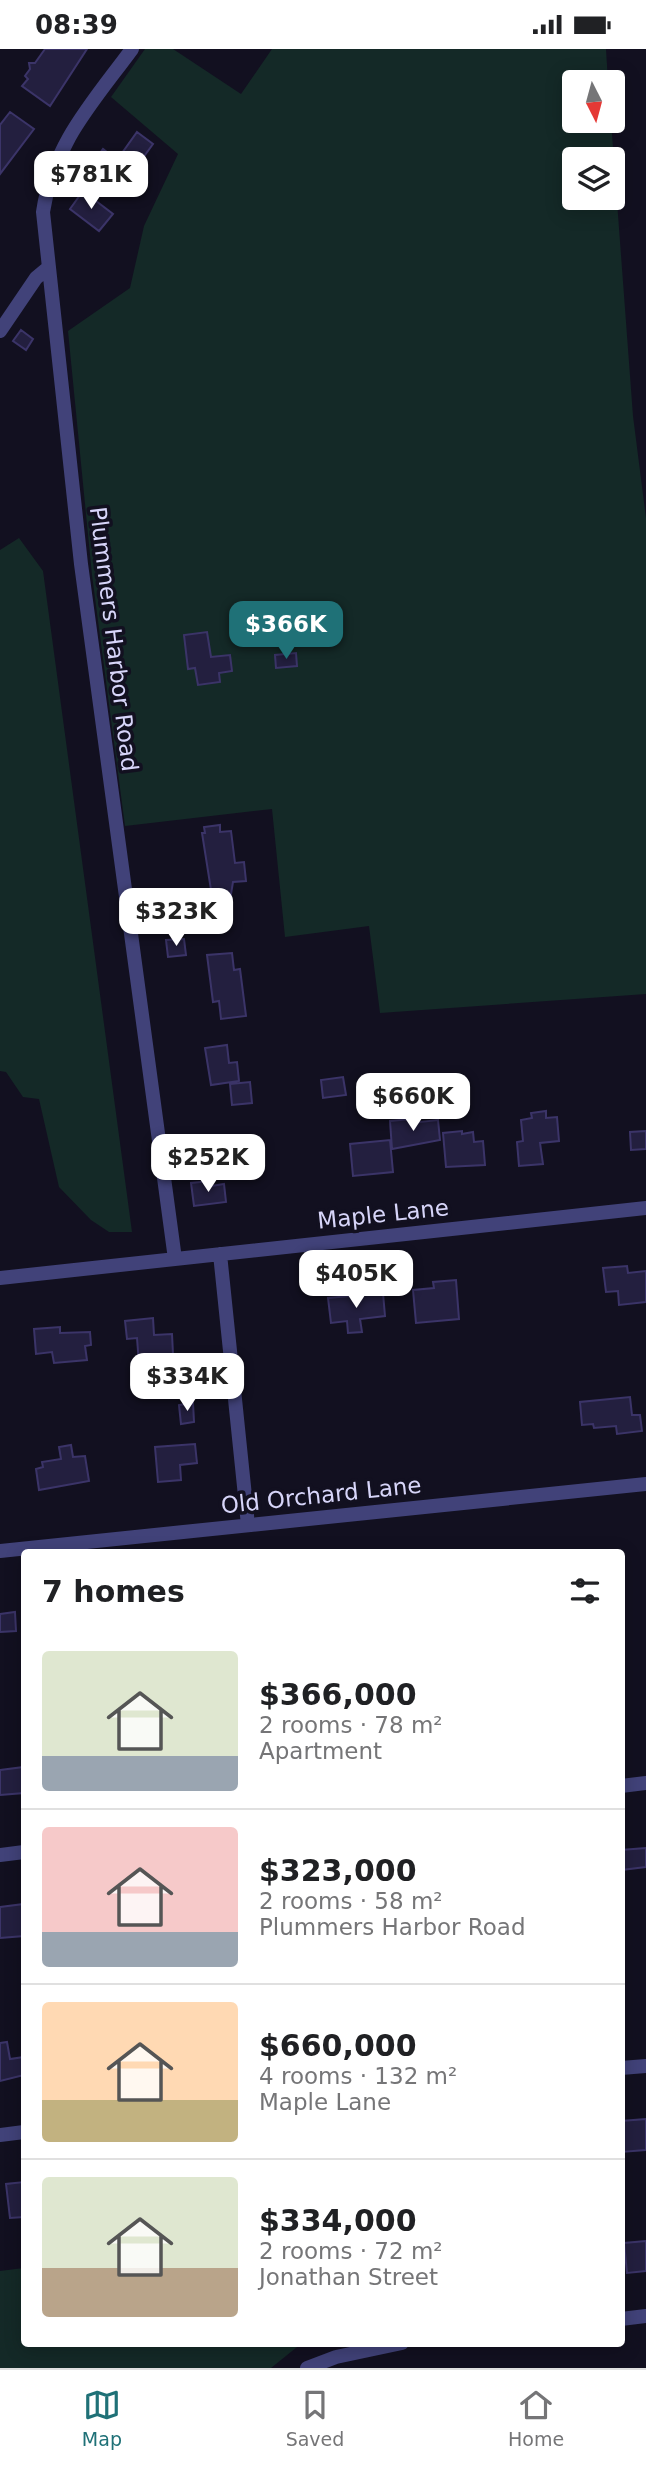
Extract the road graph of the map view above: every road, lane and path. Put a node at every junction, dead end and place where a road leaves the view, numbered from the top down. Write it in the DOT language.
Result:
graph roads {
  1 [pos="132,49"];
  2 [pos="48,268"];
  3 [pos="0,331"];
  4 [pos="646,1208"];
  5 [pos="220,1254"];
  6 [pos="175,1259"];
  7 [pos="0,1278"];
  8 [pos="646,1484"];
  9 [pos="248,1525"];
  10 [pos="0,1551"];
  11 [pos="646,1783"];
  12 [pos="625,1786"];
  13 [pos="21,1852"];
  14 [pos="0,1855"];
  15 [pos="646,2066"];
  16 [pos="625,2069"];
  17 [pos="21,2132"];
  18 [pos="0,2135"];
  19 [pos="646,2316"];
  20 [pos="625,2319"];
  21 [pos="364,2347"];
  22 [pos="335,2350"];
  23 [pos="307,2368"];
  1 -- 2 [label="street, Plummers Harbor Road"];
  2 -- 3 [label="street"];
  2 -- 6 [label="street, Plummers Harbor Road"];
  4 -- 5 [label="street, Maple Lane"];
  5 -- 6 [label="street, Maple Lane"];
  5 -- 9 [label="street"];
  6 -- 7 [label="street, Maple Lane"];
  8 -- 9 [label="street, Old Orchard Lane"];
  9 -- 10 [label="street, Old Orchard Lane"];
  11 -- 12 [label="street"];
  13 -- 14 [label="street"];
  15 -- 16 [label="street"];
  17 -- 18 [label="street"];
  19 -- 20 [label="street"];
  21 -- 22 [label="street"];
  22 -- 23 [label="street"];
}
